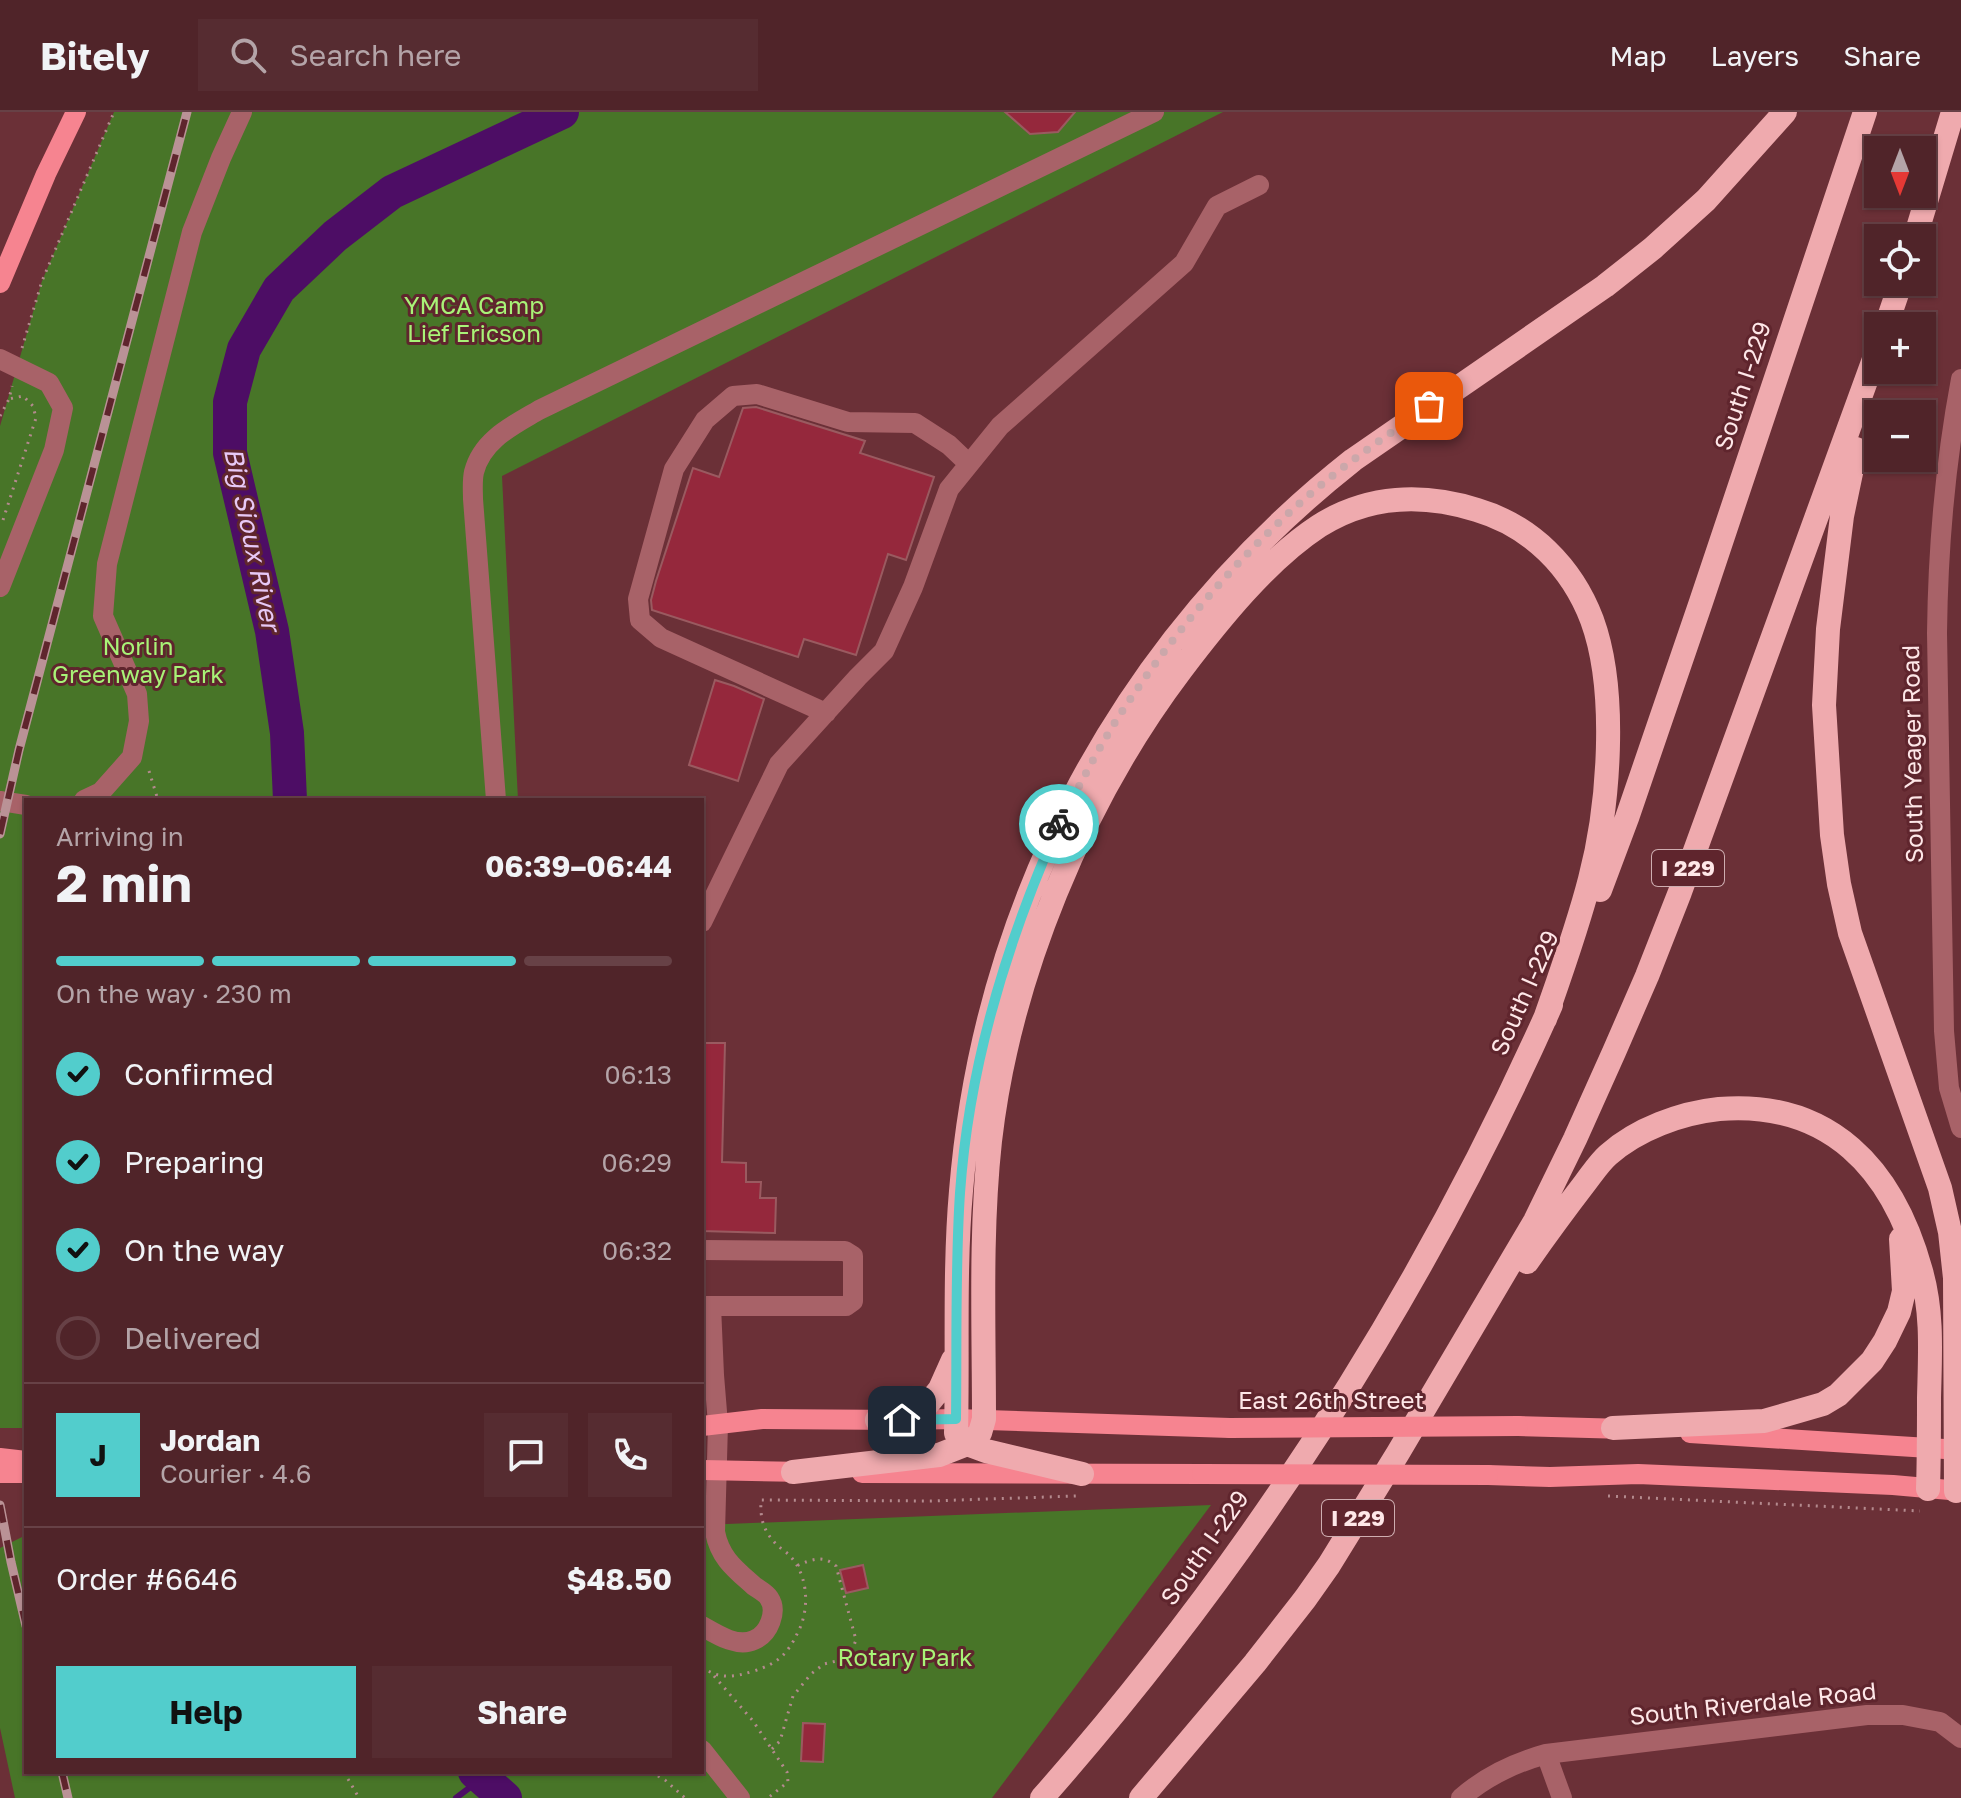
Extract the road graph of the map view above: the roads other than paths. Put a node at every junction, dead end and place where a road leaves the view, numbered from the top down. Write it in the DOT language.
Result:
graph roads {
  1 [pos="76,112"];
  2 [pos="242,112"];
  3 [pos="1154,112"];
  4 [pos="1785,112"];
  5 [pos="1865,112"];
  6 [pos="1953,112"];
  7 [pos="1259,185"];
  8 [pos="1919,224"];
  9 [pos="0,283"];
  10 [pos="8,363"];
  11 [pos="1961,379"];
  12 [pos="1865,384"];
  13 [pos="1872,384"];
  14 [pos="969,464"];
  15 [pos="0,587"];
  16 [pos="826,713"];
  17 [pos="88,798"];
  18 [pos="496,798"];
  19 [pos="0,801"];
  20 [pos="24,805"];
  21 [pos="704,918"];
  22 [pos="1545,1019"];
  23 [pos="1961,1128"];
  24 [pos="1893,1201"];
  25 [pos="704,1250"];
  26 [pos="707,1314"];
  27 [pos="957,1338"];
  28 [pos="1449,1366"];
  29 [pos="708,1373"];
  30 [pos="956,1419"];
  31 [pos="984,1419"];
  32 [pos="877,1420"];
  33 [pos="710,1425"];
  34 [pos="1613,1428"];
  35 [pos="967,1444"];
  36 [pos="1930,1450"];
  37 [pos="1958,1450"];
  38 [pos="0,1458"];
  39 [pos="24,1461"];
  40 [pos="710,1470"];
  41 [pos="793,1472"];
  42 [pos="0,1473"];
  43 [pos="24,1473"];
  44 [pos="1082,1485"];
  45 [pos="1958,1491"];
  46 [pos="1924,1500"];
  47 [pos="704,1627"];
  48 [pos="1961,1738"];
  49 [pos="704,1753"];
  50 [pos="1546,1754"];
  51 [pos="740,1798"];
  52 [pos="1042,1798"];
  53 [pos="1141,1798"];
  54 [pos="1461,1798"];
  55 [pos="1562,1798"];
  1 -- 9 [label="main road"];
  2 -- 17 [label="street"];
  3 -- 18 [label="street"];
  4 -- 27 [label="highway"];
  5 -- 22 [label="highway, South I-229 / I 229"];
  6 -- 8 [label="highway"];
  7 -- 14 [label="street"];
  10 -- 15 [label="street"];
  11 -- 23 [label="street, South Yeager Road"];
  12 -- 28 [label="highway, I 229"];
  13 -- 37 [label="highway"];
  14 -- 16 [label="street"];
  14 -- 16 [label="street"];
  16 -- 21 [label="street"];
  19 -- 20 [label="street"];
  22 -- 31 [label="highway"];
  22 -- 52 [label="highway, South I-229 / I 229"];
  24 -- 28 [label="highway"];
  24 -- 34 [label="highway"];
  24 -- 36 [label="highway"];
  25 -- 26 [label="street"];
  26 -- 29 [label="street"];
  27 -- 30 [label="highway"];
  27 -- 32 [label="highway"];
  28 -- 53 [label="highway, I 229"];
  29 -- 33 [label="street"];
  30 -- 31 [label="main road, East 26th Street"];
  30 -- 32 [label="main road, East 26th Street"];
  30 -- 35 [label="highway"];
  31 -- 34 [label="main road, East 26th Street, bridge"];
  31 -- 35 [label="highway"];
  32 -- 33 [label="main road, East 26th Street"];
  33 -- 40 [label="street"];
  34 -- 36 [label="main road, East 26th Street"];
  35 -- 41 [label="highway"];
  35 -- 44 [label="highway"];
  36 -- 37 [label="main road, East 26th Street"];
  36 -- 46 [label="highway"];
  37 -- 45 [label="highway"];
  38 -- 39 [label="main road"];
  40 -- 41 [label="main road"];
  40 -- 47 [label="street"];
  41 -- 44 [label="main road"];
  42 -- 43 [label="main road"];
  44 -- 46 [label="main road, bridge"];
  45 -- 46 [label="main road"];
  48 -- 50 [label="street, South Riverdale Road"];
  49 -- 51 [label="street"];
  50 -- 54 [label="street, South Riverdale Road"];
  50 -- 55 [label="street"];
}
